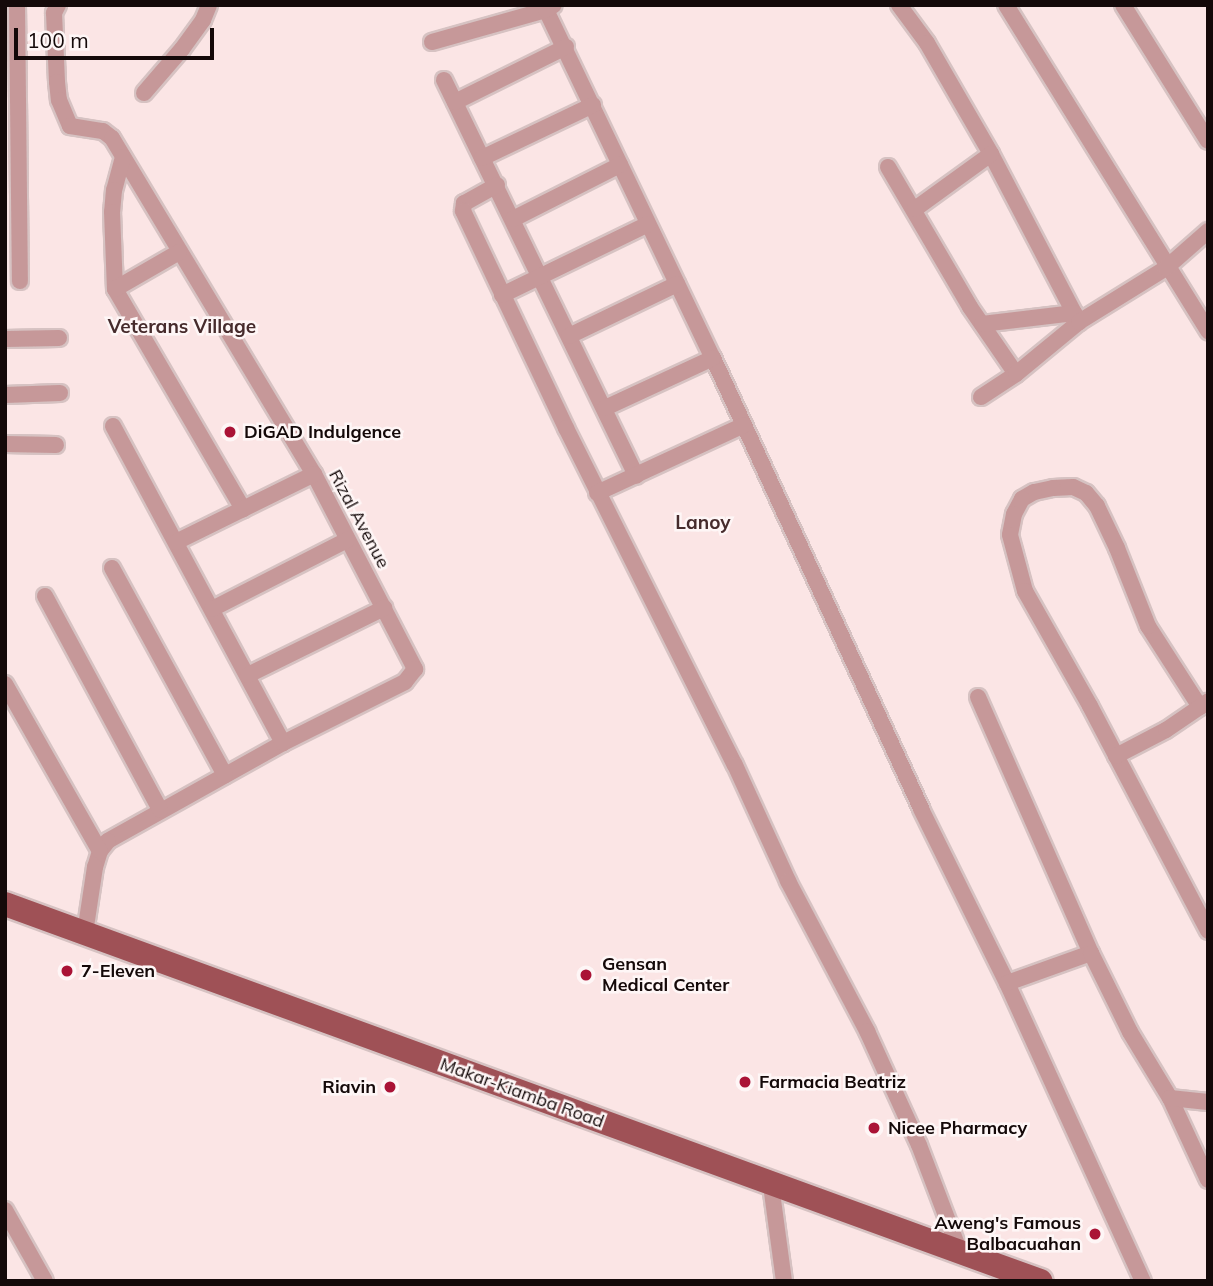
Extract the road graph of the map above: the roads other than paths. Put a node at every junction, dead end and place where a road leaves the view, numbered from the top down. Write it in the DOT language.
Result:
graph roads {
  1 [pos="17,5"];
  2 [pos="58,5"];
  3 [pos="209,5"];
  4 [pos="899,5"];
  5 [pos="1006,5"];
  6 [pos="1124,5"];
  7 [pos="550,8"];
  8 [pos="432,43"];
  9 [pos="566,47"];
  10 [pos="444,80"];
  11 [pos="144,93"];
  12 [pos="455,102"];
  13 [pos="593,106"];
  14 [pos="1208,141"];
  15 [pos="990,154"];
  16 [pos="123,156"];
  17 [pos="482,158"];
  18 [pos="620,165"];
  19 [pos="888,167"];
  20 [pos="497,185"];
  21 [pos="915,209"];
  22 [pos="513,219"];
  23 [pos="648,224"];
  24 [pos="12,230"];
  25 [pos="1208,231"];
  26 [pos="179,252"];
  27 [pos="1166,268"];
  28 [pos="540,278"];
  29 [pos="20,281"];
  30 [pos="677,284"];
  31 [pos="116,289"];
  32 [pos="502,295"];
  33 [pos="1077,317"];
  34 [pos="982,324"];
  35 [pos="1208,331"];
  36 [pos="569,336"];
  37 [pos="59,338"];
  38 [pos="5,339"];
  39 [pos="713,358"];
  40 [pos="1016,374"];
  41 [pos="60,393"];
  42 [pos="5,395"];
  43 [pos="981,397"];
  44 [pos="605,408"];
  45 [pos="744,425"];
  46 [pos="113,426"];
  47 [pos="5,444"];
  48 [pos="56,445"];
  49 [pos="314,474"];
  50 [pos="636,476"];
  51 [pos="597,493"];
  52 [pos="243,509"];
  53 [pos="347,540"];
  54 [pos="176,542"];
  55 [pos="112,568"];
  56 [pos="45,596"];
  57 [pos="384,608"];
  58 [pos="212,609"];
  59 [pos="247,675"];
  60 [pos="5,684"];
  61 [pos="978,697"];
  62 [pos="1204,704"];
  63 [pos="284,743"];
  64 [pos="1116,756"];
  65 [pos="225,775"];
  66 [pos="160,810"];
  67 [pos="100,851"];
  68 [pos="5,904"];
  69 [pos="1208,931"];
  70 [pos="85,933"];
  71 [pos="1091,953"];
  72 [pos="1007,983"];
  73 [pos="1170,1098"];
  74 [pos="1208,1102"];
  75 [pos="1208,1180"];
  76 [pos="771,1185"];
  77 [pos="5,1210"];
  78 [pos="959,1251"];
  79 [pos="45,1281"];
  80 [pos="784,1281"];
  81 [pos="1040,1281"];
  82 [pos="1143,1281"];
  1 -- 24 [label="street"];
  2 -- 16 [label="street, Rizal Avenue"];
  3 -- 11 [label="street"];
  4 -- 15 [label="street"];
  5 -- 27 [label="street"];
  6 -- 14 [label="street"];
  7 -- 8 [label="street"];
  7 -- 9 [label="street"];
  9 -- 12 [label="street"];
  9 -- 13 [label="street"];
  10 -- 12 [label="street"];
  12 -- 17 [label="street"];
  13 -- 17 [label="street"];
  13 -- 18 [label="street"];
  15 -- 21 [label="street"];
  15 -- 33 [label="street"];
  16 -- 26 [label="street, Rizal Avenue"];
  16 -- 31 [label="street"];
  17 -- 20 [label="street"];
  18 -- 22 [label="street"];
  18 -- 23 [label="street"];
  19 -- 21 [label="street"];
  20 -- 22 [label="street"];
  20 -- 32 [label="street"];
  21 -- 34 [label="street"];
  22 -- 28 [label="street"];
  23 -- 28 [label="street"];
  23 -- 30 [label="street"];
  24 -- 29 [label="street"];
  25 -- 27 [label="street"];
  26 -- 31 [label="street"];
  26 -- 49 [label="street, Rizal Avenue"];
  27 -- 33 [label="street"];
  27 -- 35 [label="street"];
  28 -- 32 [label="street"];
  28 -- 36 [label="street"];
  30 -- 36 [label="street"];
  30 -- 39 [label="street"];
  31 -- 52 [label="street"];
  32 -- 51 [label="street"];
  33 -- 34 [label="street"];
  33 -- 40 [label="street"];
  34 -- 40 [label="street"];
  36 -- 44 [label="street"];
  37 -- 38 [label="street"];
  39 -- 44 [label="street"];
  39 -- 45 [label="street"];
  40 -- 43 [label="street"];
  41 -- 42 [label="street"];
  44 -- 50 [label="street"];
  45 -- 50 [label="street"];
  45 -- 72 [label="street"];
  46 -- 54 [label="street"];
  47 -- 48 [label="street"];
  49 -- 52 [label="street"];
  49 -- 53 [label="street, Rizal Avenue"];
  50 -- 51 [label="street"];
  51 -- 78 [label="street"];
  52 -- 54 [label="street"];
  53 -- 57 [label="street, Rizal Avenue"];
  53 -- 58 [label="street"];
  54 -- 58 [label="street"];
  55 -- 65 [label="street"];
  56 -- 66 [label="street"];
  57 -- 59 [label="street"];
  57 -- 63 [label="street, Rizal Avenue"];
  58 -- 59 [label="street"];
  59 -- 63 [label="street"];
  60 -- 67 [label="street"];
  61 -- 71 [label="street"];
  62 -- 64 [label="street"];
  62 -- 64 [label="street"];
  63 -- 65 [label="street"];
  64 -- 69 [label="street"];
  65 -- 66 [label="street"];
  66 -- 67 [label="street"];
  67 -- 70 [label="street"];
  68 -- 70 [label="main road, Makar-Kiamba Road"];
  70 -- 76 [label="main road, Makar-Kiamba Road"];
  71 -- 72 [label="street"];
  71 -- 73 [label="street"];
  72 -- 82 [label="street"];
  73 -- 74 [label="street"];
  73 -- 75 [label="street"];
  76 -- 78 [label="main road, Makar-Kiamba Road"];
  76 -- 80 [label="street"];
  77 -- 79 [label="street"];
  78 -- 81 [label="main road, Makar-Kiamba Road"];
}
